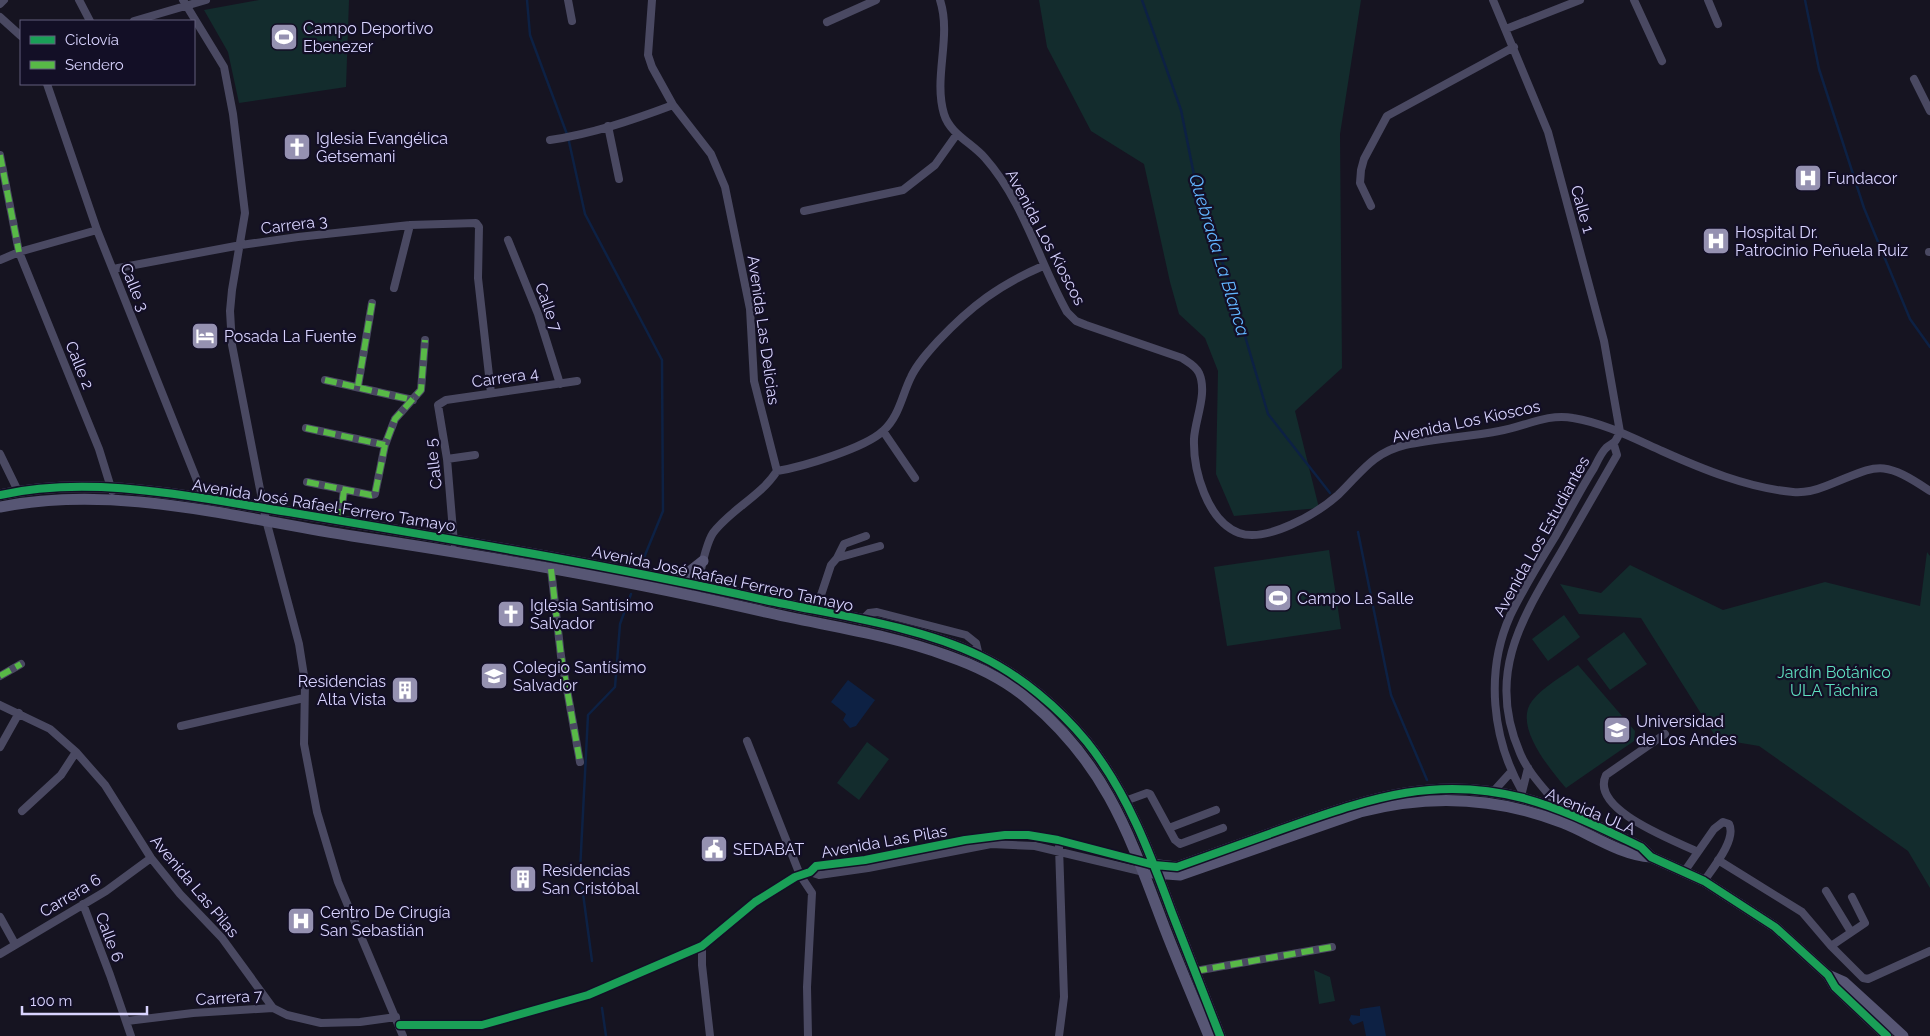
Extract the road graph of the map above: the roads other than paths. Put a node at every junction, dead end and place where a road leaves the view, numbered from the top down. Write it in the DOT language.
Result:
graph roads {
  1 [pos="4,0"];
  2 [pos="79,0"];
  3 [pos="206,0"];
  4 [pos="568,0"];
  5 [pos="652,0"];
  6 [pos="876,0"];
  7 [pos="940,0"];
  8 [pos="1493,0"];
  9 [pos="1580,0"];
  10 [pos="1634,0"];
  11 [pos="1708,0"];
  12 [pos="185,2"];
  13 [pos="0,4"];
  14 [pos="0,17"];
  15 [pos="89,20"];
  16 [pos="137,20"];
  17 [pos="572,21"];
  18 [pos="827,22"];
  19 [pos="1718,24"];
  20 [pos="1506,29"];
  21 [pos="20,35"];
  22 [pos="1514,47"];
  23 [pos="1662,61"];
  24 [pos="1914,79"];
  25 [pos="47,85"];
  26 [pos="673,105"];
  27 [pos="1930,111"];
  28 [pos="608,126"];
  29 [pos="958,134"];
  30 [pos="550,140"];
  31 [pos="0,155"];
  32 [pos="619,178"];
  33 [pos="1371,206"];
  34 [pos="804,211"];
  35 [pos="410,225"];
  36 [pos="97,230"];
  37 [pos="508,240"];
  38 [pos="241,245"];
  39 [pos="19,252"];
  40 [pos="0,260"];
  41 [pos="1043,266"];
  42 [pos="113,270"];
  43 [pos="394,288"];
  44 [pos="372,303"];
  45 [pos="425,340"];
  46 [pos="325,380"];
  47 [pos="577,381"];
  48 [pos="560,384"];
  49 [pos="358,386"];
  50 [pos="491,394"];
  51 [pos="413,400"];
  52 [pos="438,405"];
  53 [pos="306,428"];
  54 [pos="883,431"];
  55 [pos="1620,432"];
  56 [pos="385,445"];
  57 [pos="1614,445"];
  58 [pos="0,454"];
  59 [pos="475,456"];
  60 [pos="447,459"];
  61 [pos="777,471"];
  62 [pos="915,478"];
  63 [pos="307,482"];
  64 [pos="112,488"];
  65 [pos="344,490"];
  66 [pos="18,491"];
  67 [pos="1930,491"];
  68 [pos="0,495"];
  69 [pos="204,498"];
  70 [pos="112,500"];
  71 [pos="0,507"];
  72 [pos="264,508"];
  73 [pos="266,520"];
  74 [pos="340,521"];
  75 [pos="866,536"];
  76 [pos="454,545"];
  77 [pos="880,546"];
  78 [pos="837,558"];
  79 [pos="703,561"];
  80 [pos="551,569"];
  81 [pos="679,580"];
  82 [pos="697,590"];
  83 [pos="816,610"];
  84 [pos="21,664"];
  85 [pos="0,676"];
  86 [pos="304,698"];
  87 [pos="0,705"];
  88 [pos="20,713"];
  89 [pos="181,726"];
  90 [pos="1666,734"];
  91 [pos="747,741"];
  92 [pos="0,747"];
  93 [pos="76,752"];
  94 [pos="580,762"];
  95 [pos="1528,768"];
  96 [pos="1511,772"];
  97 [pos="1492,793"];
  98 [pos="1521,799"];
  99 [pos="1125,801"];
  100 [pos="1216,810"];
  101 [pos="22,811"];
  102 [pos="1563,812"];
  103 [pos="1169,828"];
  104 [pos="1223,828"];
  105 [pos="1059,840"];
  106 [pos="1059,851"];
  107 [pos="1698,852"];
  108 [pos="1651,857"];
  109 [pos="152,858"];
  110 [pos="1718,860"];
  111 [pos="1142,867"];
  112 [pos="1156,870"];
  113 [pos="810,872"];
  114 [pos="1684,872"];
  115 [pos="800,875"];
  116 [pos="1704,881"];
  117 [pos="1826,891"];
  118 [pos="1852,897"];
  119 [pos="83,904"];
  120 [pos="0,917"];
  121 [pos="1851,932"];
  122 [pos="15,944"];
  123 [pos="702,946"];
  124 [pos="1831,946"];
  125 [pos="1332,947"];
  126 [pos="1930,951"];
  127 [pos="0,954"];
  128 [pos="1195,971"];
  129 [pos="1828,975"];
  130 [pos="273,1008"];
  131 [pos="127,1021"];
  132 [pos="398,1021"];
  133 [pos="131,1036"];
  134 [pos="403,1036"];
  135 [pos="710,1036"];
  136 [pos="808,1036"];
  137 [pos="1059,1036"];
  138 [pos="1209,1036"];
  139 [pos="1220,1036"];
  140 [pos="1887,1036"];
  141 [pos="1903,1036"];
  1 -- 13 [label="street"];
  2 -- 15 [label="street"];
  3 -- 12 [label="street"];
  4 -- 17 [label="street"];
  5 -- 26 [label="street, Avenida Las Delicias"];
  6 -- 18 [label="street"];
  7 -- 29 [label="street, Avenida Los Kioscos"];
  8 -- 20 [label="street, Calle 1"];
  9 -- 20 [label="street"];
  10 -- 23 [label="street"];
  11 -- 19 [label="street"];
  12 -- 16 [label="street"];
  12 -- 38 [label="street"];
  14 -- 21 [label="street"];
  20 -- 22 [label="street, Calle 1"];
  22 -- 33 [label="street"];
  22 -- 55 [label="street, Calle 1"];
  24 -- 27 [label="street"];
  25 -- 36 [label="street, Calle 3"];
  26 -- 28 [label="street"];
  26 -- 61 [label="street, Avenida Las Delicias"];
  28 -- 30 [label="street"];
  28 -- 32 [label="street"];
  29 -- 34 [label="street"];
  29 -- 41 [label="street, Avenida Los Kioscos"];
  31 -- 39 [label="street, Calle 2"];
  35 -- 38 [label="street, Carrera 3"];
  35 -- 43 [label="street"];
  35 -- 50 [label="street, Carrera 3"];
  36 -- 39 [label="street"];
  36 -- 42 [label="street, Calle 3"];
  37 -- 48 [label="street, Calle 7"];
  38 -- 42 [label="street, Carrera 3"];
  38 -- 72 [label="street"];
  39 -- 40 [label="street"];
  39 -- 64 [label="street, Calle 2"];
  41 -- 54 [label="street"];
  41 -- 55 [label="street, Avenida Los Kioscos"];
  42 -- 69 [label="street, Calle 3"];
  44 -- 49 [label="street"];
  45 -- 51 [label="street"];
  46 -- 49 [label="street"];
  47 -- 48 [label="street, Carrera 4"];
  48 -- 50 [label="street, Carrera 4"];
  49 -- 51 [label="street"];
  50 -- 52 [label="street, Carrera 4"];
  51 -- 56 [label="street"];
  52 -- 60 [label="street, Calle 5"];
  53 -- 56 [label="street"];
  54 -- 61 [label="street"];
  54 -- 62 [label="street"];
  55 -- 57 [label="street, Avenida Los Estudiantes"];
  55 -- 67 [label="street, Avenida Los Kioscos"];
  56 -- 65 [label="street"];
  57 -- 95 [label="street, Avenida Los Estudiantes"];
  57 -- 96 [label="street, Avenida Los Estudiantes"];
  58 -- 66 [label="street"];
  59 -- 60 [label="street"];
  60 -- 76 [label="street, Calle 5"];
  61 -- 79 [label="street"];
  63 -- 65 [label="street"];
  64 -- 66 [label="street, Avenida José Rafael Ferrero Tamayo"];
  64 -- 69 [label="street, Avenida José Rafael Ferrero Tamayo"];
  64 -- 70 [label="street, Calle 2"];
  65 -- 74 [label="street"];
  66 -- 68 [label="street, Avenida José Rafael Ferrero Tamayo"];
  69 -- 72 [label="street, Avenida José Rafael Ferrero Tamayo"];
  70 -- 71 [label="street, Avenida José Rafael Ferrero Tamayo"];
  70 -- 73 [label="street, Avenida José Rafael Ferrero Tamayo"];
  72 -- 73 [label="street"];
  72 -- 74 [label="street, Avenida José Rafael Ferrero Tamayo"];
  73 -- 76 [label="street, Avenida José Rafael Ferrero Tamayo"];
  73 -- 86 [label="street"];
  74 -- 76 [label="street, Avenida José Rafael Ferrero Tamayo"];
  75 -- 78 [label="street"];
  76 -- 80 [label="street, Avenida José Rafael Ferrero Tamayo"];
  76 -- 81 [label="street, Avenida José Rafael Ferrero Tamayo"];
  77 -- 78 [label="street"];
  78 -- 83 [label="street"];
  79 -- 81 [label="street"];
  79 -- 82 [label="street"];
  80 -- 82 [label="street, Avenida José Rafael Ferrero Tamayo"];
  80 -- 94 [label="street"];
  81 -- 82 [label="street, Avenida José Rafael Ferrero Tamayo"];
  82 -- 83 [label="street, Avenida José Rafael Ferrero Tamayo"];
  82 -- 111 [label="street, Avenida José Rafael Ferrero Tamayo"];
  83 -- 99 [label="street, Avenida José Rafael Ferrero Tamayo"];
  84 -- 85 [label="street"];
  86 -- 89 [label="street"];
  86 -- 132 [label="street"];
  87 -- 88 [label="street, Avenida Las Pilas"];
  88 -- 92 [label="street"];
  88 -- 93 [label="street, Avenida Las Pilas"];
  90 -- 107 [label="street"];
  91 -- 115 [label="street"];
  93 -- 101 [label="street"];
  93 -- 109 [label="street, Avenida Las Pilas"];
  95 -- 98 [label="street"];
  95 -- 102 [label="street, Avenida Los Estudiantes"];
  96 -- 97 [label="street"];
  96 -- 98 [label="street, Avenida Los Estudiantes"];
  97 -- 98 [label="street, Avenida ULA"];
  97 -- 112 [label="street, Avenida ULA"];
  98 -- 102 [label="street, Avenida ULA"];
  98 -- 108 [label="street, Avenida ULA"];
  98 -- 112 [label="street, Avenida ULA"];
  99 -- 103 [label="street"];
  99 -- 112 [label="street, Avenida José Rafael Ferrero Tamayo"];
  100 -- 103 [label="street"];
  102 -- 108 [label="street, Avenida ULA"];
  103 -- 104 [label="street"];
  105 -- 106 [label="street"];
  105 -- 111 [label="street, Avenida Las Pilas"];
  105 -- 113 [label="street, Avenida Las Pilas"];
  106 -- 111 [label="street, Avenida Las Pilas"];
  106 -- 113 [label="street, Avenida Las Pilas"];
  106 -- 137 [label="street"];
  107 -- 110 [label="street"];
  107 -- 114 [label="street"];
  108 -- 114 [label="street, Avenida ULA"];
  109 -- 119 [label="street, Carrera 6"];
  109 -- 130 [label="street, Avenida Las Pilas"];
  110 -- 116 [label="street"];
  110 -- 124 [label="street"];
  111 -- 112 [label="street, Avenida ULA"];
  111 -- 138 [label="street, Avenida José Rafael Ferrero Tamayo"];
  112 -- 128 [label="street, Avenida José Rafael Ferrero Tamayo"];
  113 -- 115 [label="street, Avenida Las Pilas"];
  114 -- 116 [label="street, Avenida ULA"];
  115 -- 123 [label="street, Avenida Las Pilas"];
  115 -- 136 [label="street"];
  116 -- 129 [label="street, Avenida ULA"];
  117 -- 121 [label="street"];
  118 -- 121 [label="street"];
  119 -- 122 [label="street, Carrera 6"];
  119 -- 131 [label="street, Calle 6"];
  120 -- 122 [label="street"];
  121 -- 124 [label="street"];
  122 -- 127 [label="street, Carrera 6"];
  123 -- 132 [label="street, Avenida Las Pilas"];
  123 -- 135 [label="street"];
  124 -- 126 [label="street"];
  125 -- 128 [label="street"];
  128 -- 139 [label="street, Avenida José Rafael Ferrero Tamayo"];
  129 -- 140 [label="street, Avenida ULA"];
  129 -- 141 [label="street, Avenida ULA"];
  130 -- 131 [label="street, Carrera 7"];
  130 -- 132 [label="street, Avenida Las Pilas"];
  131 -- 133 [label="street, Calle 6"];
  132 -- 134 [label="street"];
}
